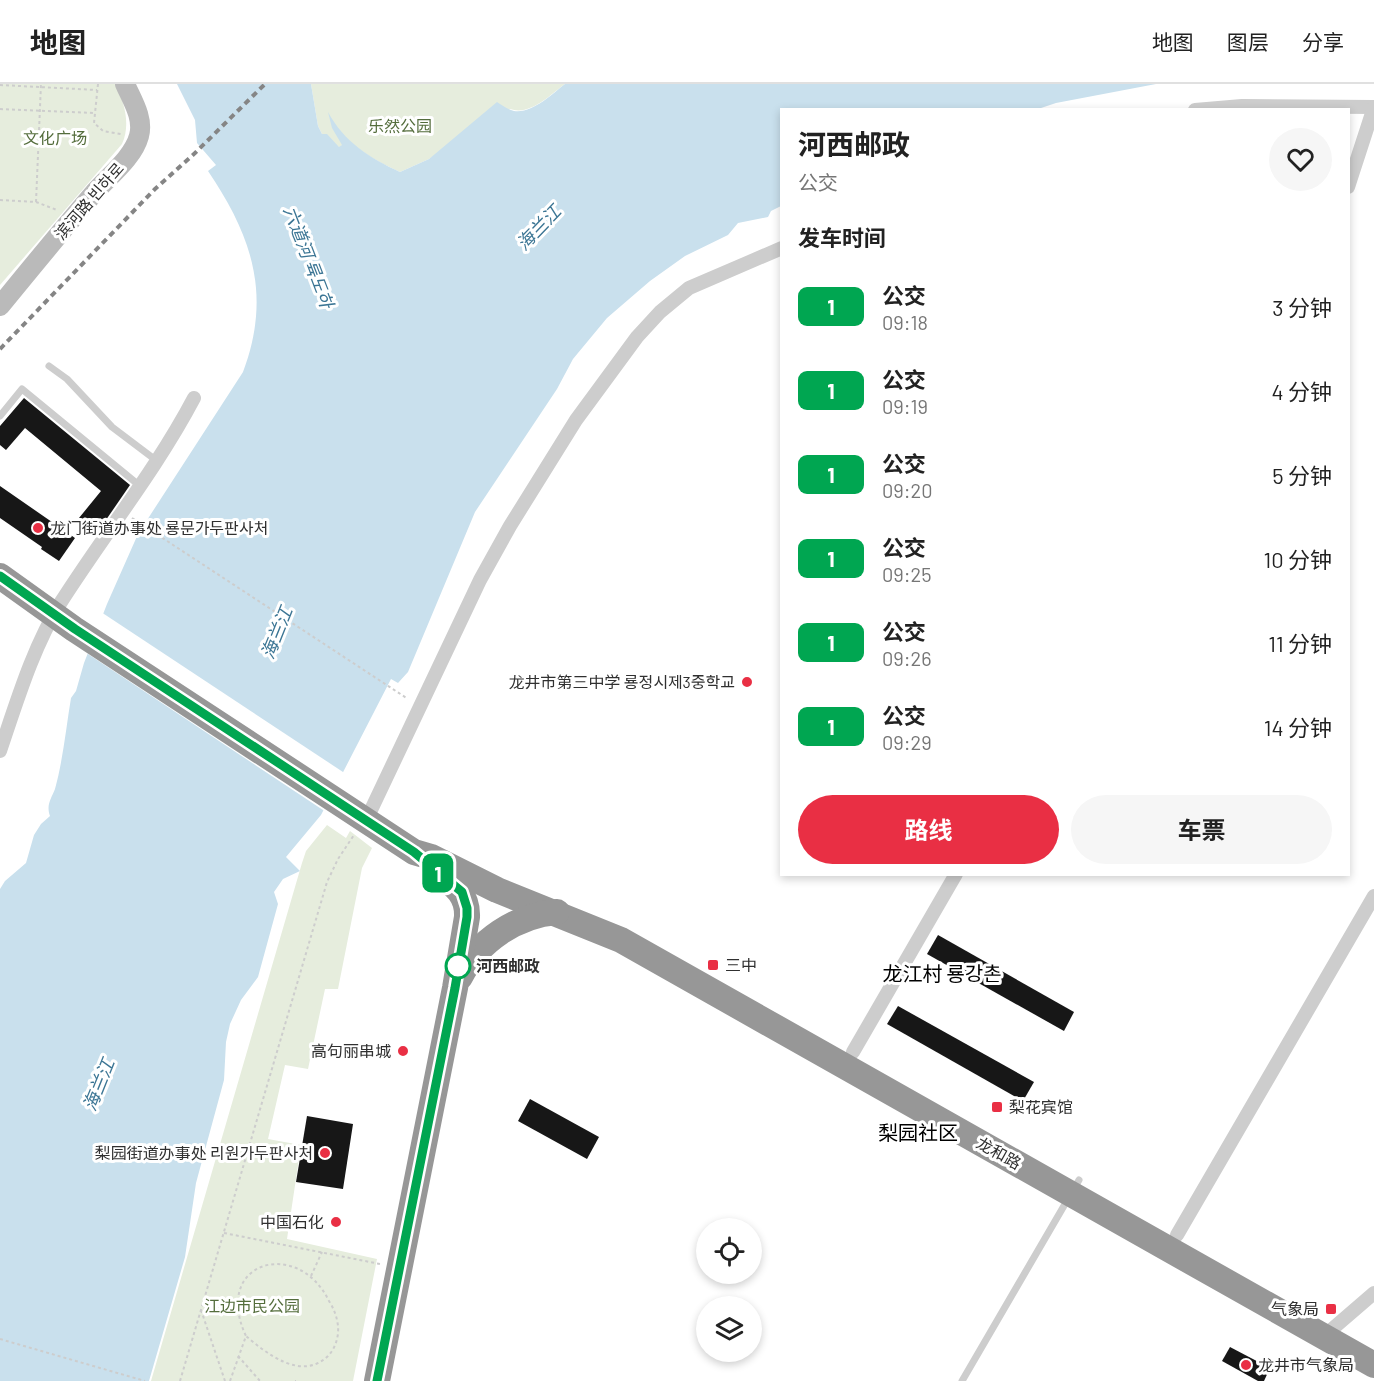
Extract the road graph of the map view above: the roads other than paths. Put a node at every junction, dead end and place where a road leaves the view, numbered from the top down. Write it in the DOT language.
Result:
graph roads {
  1 [pos="125,84"];
  2 [pos="1374,107"];
  3 [pos="1230,108"];
  4 [pos="1350,181"];
  5 [pos="780,249"];
  6 [pos="0,306"];
  7 [pos="49,366"];
  8 [pos="194,398"];
  9 [pos="0,416"];
  10 [pos="157,461"];
  11 [pos="140,486"];
  12 [pos="0,561"];
  13 [pos="0,576"];
  14 [pos="68,616"];
  15 [pos="0,751"];
  16 [pos="361,810"];
  17 [pos="414,852"];
  18 [pos="453,857"];
  19 [pos="955,876"];
  20 [pos="470,878"];
  21 [pos="1374,896"];
  22 [pos="551,912"];
  23 [pos="591,920"];
  24 [pos="477,951"];
  25 [pos="462,991"];
  26 [pos="853,1052"];
  27 [pos="1075,1187"];
  28 [pos="1177,1235"];
  29 [pos="1374,1293"];
  30 [pos="1330,1331"];
  31 [pos="1374,1346"];
  32 [pos="1374,1365"];
  33 [pos="377,1381"];
  34 [pos="391,1381"];
  35 [pos="962,1381"];
  1 -- 6 [label="street, 滨河路 빈하로"];
  2 -- 3 [label="street"];
  2 -- 4 [label="street"];
  5 -- 16 [label="street"];
  7 -- 10 [label="lane"];
  8 -- 10 [label="street"];
  9 -- 11 [label="lane"];
  10 -- 11 [label="street"];
  11 -- 14 [label="street"];
  12 -- 14 [label="highway"];
  13 -- 14 [label="highway"];
  14 -- 15 [label="street"];
  14 -- 16 [label="highway"];
  16 -- 17 [label="highway"];
  16 -- 18 [label="highway"];
  17 -- 20 [label="highway"];
  17 -- 25 [label="highway"];
  18 -- 20 [label="highway"];
  18 -- 23 [label="highway"];
  19 -- 26 [label="street"];
  20 -- 22 [label="highway"];
  20 -- 24 [label="highway"];
  21 -- 28 [label="street"];
  22 -- 23 [label="highway"];
  22 -- 24 [label="highway"];
  23 -- 25 [label="highway"];
  23 -- 26 [label="highway, 龙和路"];
  23 -- 27 [label="highway, 龙和路"];
  24 -- 25 [label="highway"];
  25 -- 33 [label="highway"];
  25 -- 34 [label="highway"];
  26 -- 27 [label="highway, 龙和路"];
  27 -- 28 [label="highway, 龙和路"];
  27 -- 30 [label="highway, 龙和路"];
  27 -- 35 [label="lane"];
  28 -- 30 [label="highway, 龙和路"];
  29 -- 30 [label="street"];
  30 -- 31 [label="highway, 龙和路"];
  30 -- 32 [label="highway, 龙和路"];
}
